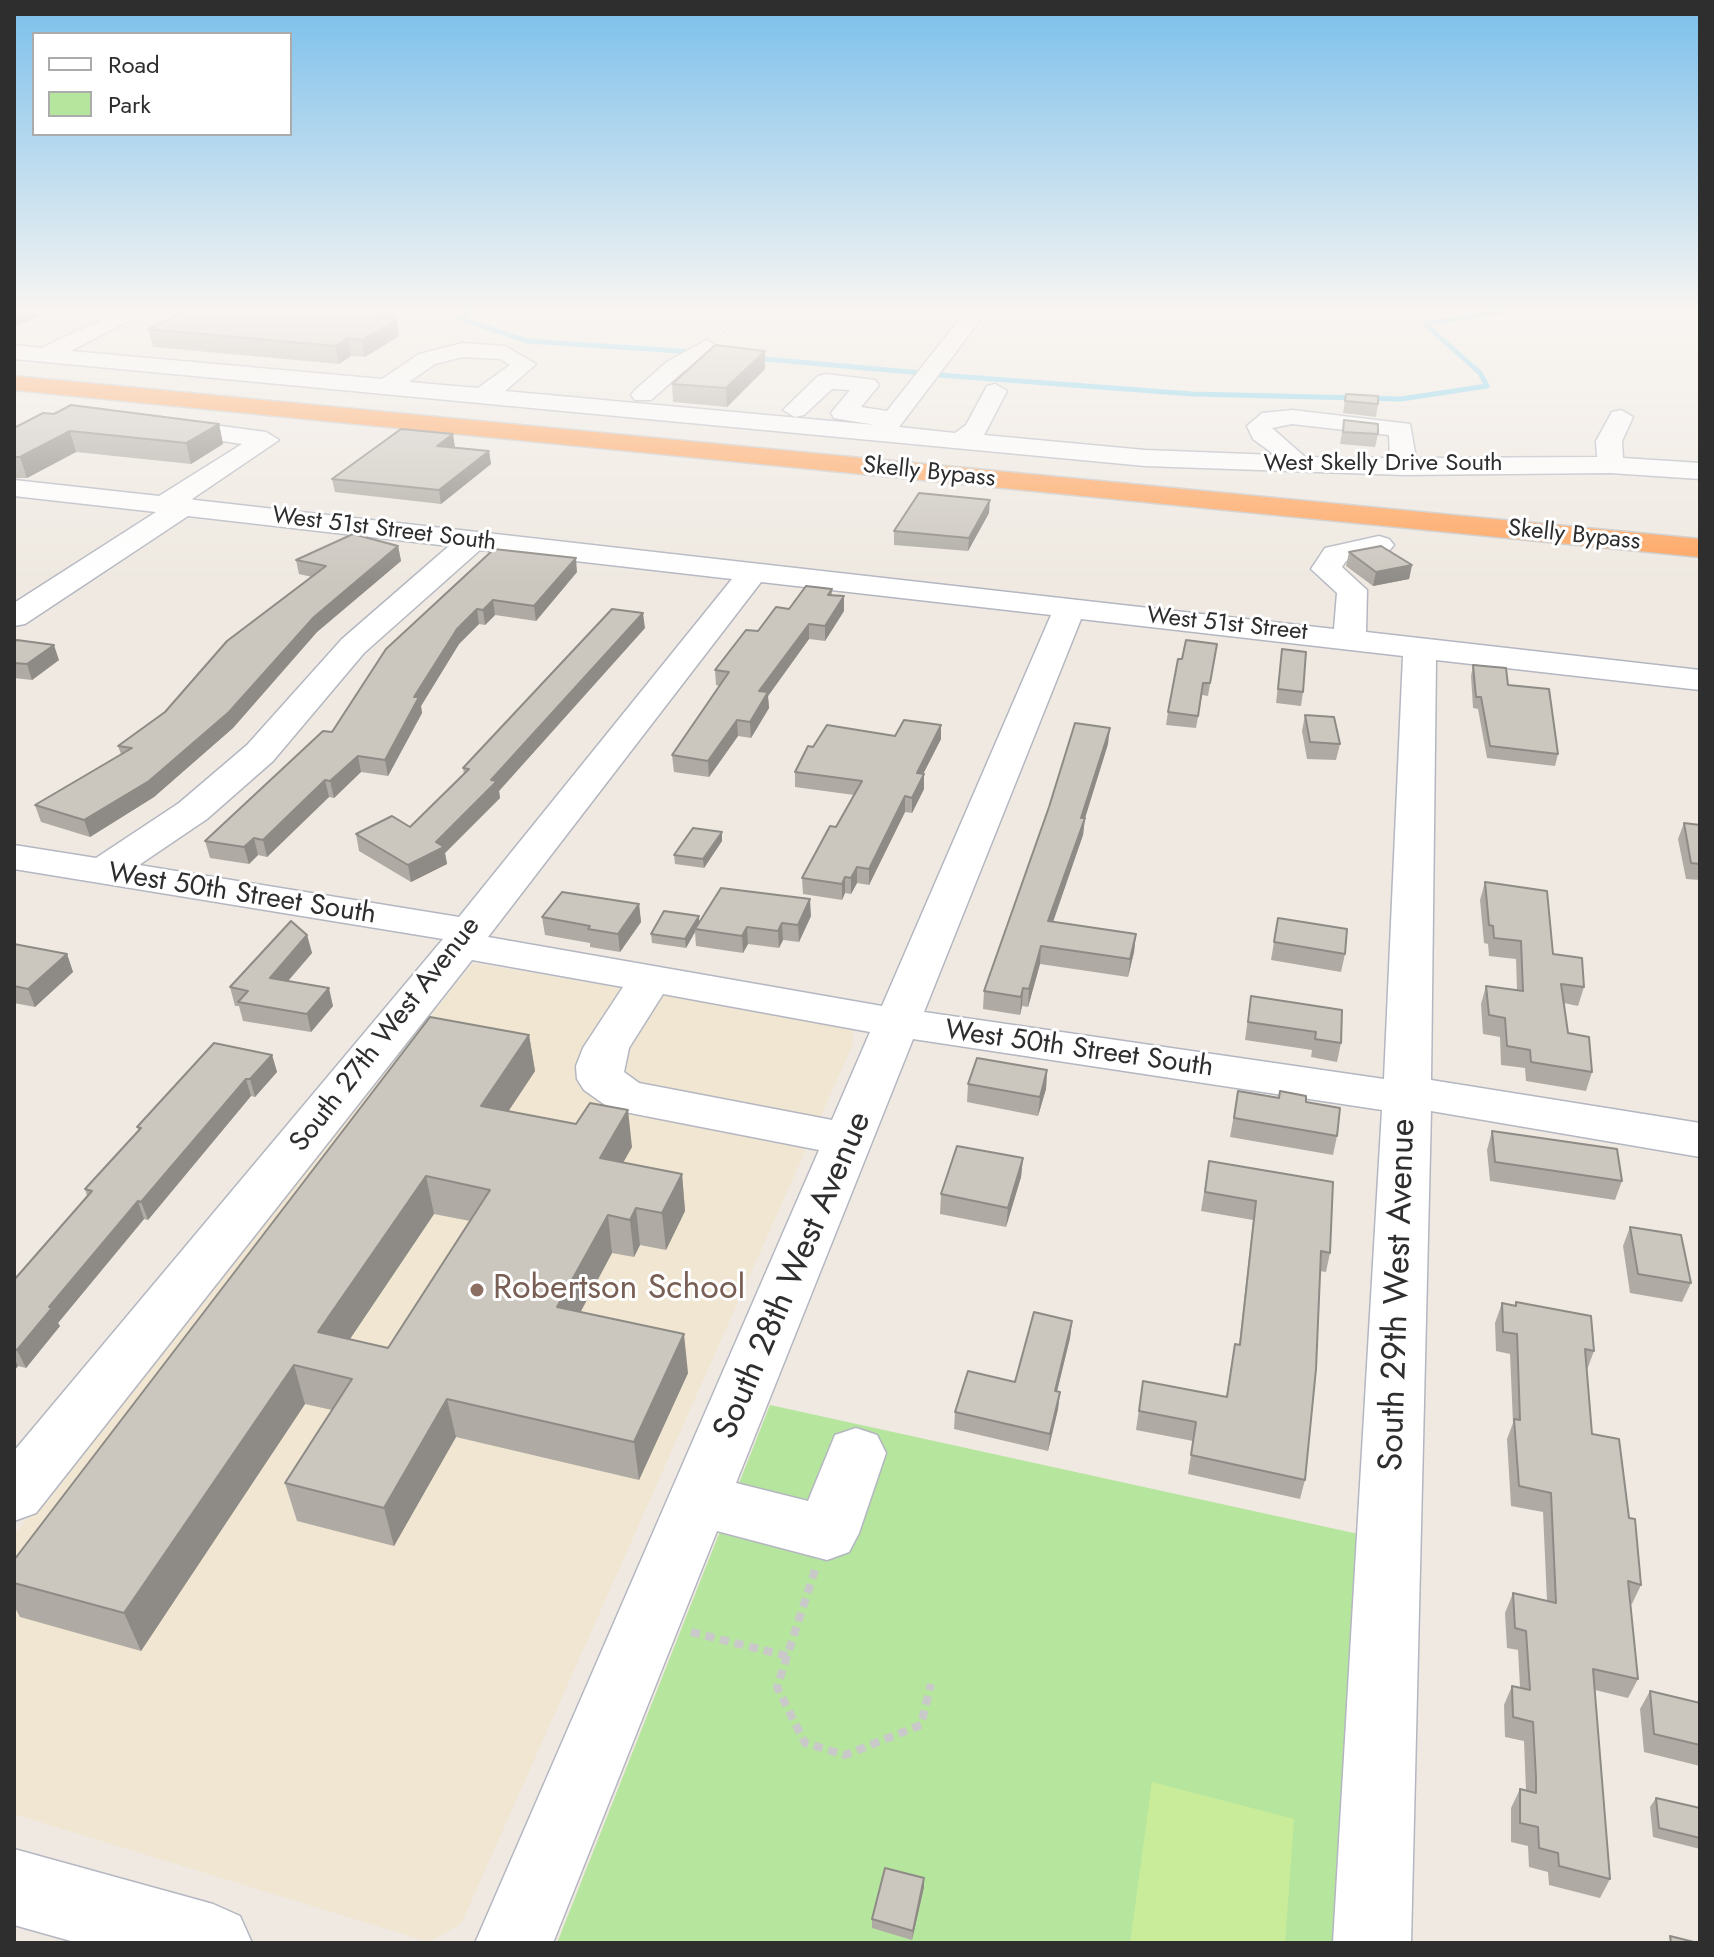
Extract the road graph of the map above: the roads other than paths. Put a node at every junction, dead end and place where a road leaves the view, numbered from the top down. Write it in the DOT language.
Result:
graph roads {
  1 [pos="211,402"];
  2 [pos="378,402"];
  3 [pos="551,402"];
  4 [pos="805,402"];
  5 [pos="852,402"];
  6 [pos="906,402"];
  7 [pos="989,402"];
  8 [pos="649,403"];
  9 [pos="790,417"];
  10 [pos="982,417"];
  11 [pos="1621,417"];
  12 [pos="1013,420"];
  13 [pos="153,424"];
  14 [pos="888,426"];
  15 [pos="1166,434"];
  16 [pos="960,441"];
  17 [pos="1609,453"];
  18 [pos="1182,460"];
  19 [pos="1297,465"];
  20 [pos="1404,467"];
  21 [pos="1700,471"];
  22 [pos="14,488"];
  23 [pos="1260,488"];
  24 [pos="1527,504"];
  25 [pos="175,505"];
  26 [pos="1700,530"];
  27 [pos="474,540"];
  28 [pos="1379,545"];
  29 [pos="1700,548"];
  30 [pos="753,572"];
  31 [pos="429,579"];
  32 [pos="468,584"];
  33 [pos="1070,608"];
  34 [pos="434,614"];
  35 [pos="14,617"];
  36 [pos="399,625"];
  37 [pos="1350,639"];
  38 [pos="1420,647"];
  39 [pos="1700,680"];
  40 [pos="14,857"];
  41 [pos="102,872"];
  42 [pos="466,938"];
  43 [pos="650,980"];
  44 [pos="899,1023"];
  45 [pos="1407,1095"];
  46 [pos="851,1140"];
  47 [pos="1700,1140"];
  48 [pos="856,1453"];
  49 [pos="14,1495"];
  50 [pos="700,1500"];
  51 [pos="14,1887"];
  52 [pos="213,1943"];
  53 [pos="514,1943"];
  54 [pos="1372,1943"];
  1 -- 29 [label="highway, Skelly Bypass"];
  2 -- 23 [label="highway, Skelly Bypass"];
  3 -- 8 [label="street, West Skelly Drive South"];
  4 -- 9 [label="street"];
  5 -- 14 [label="street"];
  6 -- 14 [label="street"];
  7 -- 10 [label="street"];
  8 -- 9 [label="street, West Skelly Drive South"];
  9 -- 14 [label="street, West Skelly Drive South"];
  10 -- 12 [label="street"];
  10 -- 16 [label="street"];
  11 -- 17 [label="street"];
  13 -- 25 [label="street"];
  14 -- 16 [label="street, West Skelly Drive South"];
  15 -- 18 [label="street"];
  16 -- 18 [label="street, West Skelly Drive South"];
  17 -- 20 [label="street, West Skelly Drive South"];
  17 -- 21 [label="street"];
  18 -- 19 [label="street, West Skelly Drive South"];
  19 -- 20 [label="street, West Skelly Drive South"];
  19 -- 20 [label="street"];
  22 -- 25 [label="street, West 51st Street South"];
  23 -- 24 [label="highway"];
  23 -- 26 [label="highway, Skelly Bypass"];
  25 -- 27 [label="street, West 51st Street South"];
  25 -- 35 [label="street"];
  27 -- 30 [label="street, West 51st Street South"];
  27 -- 31 [label="street"];
  28 -- 37 [label="street"];
  30 -- 33 [label="street, West 51st Street"];
  30 -- 42 [label="street, South 27th West Avenue"];
  31 -- 32 [label="street"];
  31 -- 36 [label="street"];
  33 -- 37 [label="street, West 51st Street"];
  33 -- 44 [label="street, South 28th West Avenue"];
  34 -- 36 [label="street"];
  36 -- 41 [label="street"];
  37 -- 38 [label="street, West 51st Street"];
  38 -- 39 [label="street, West 51st Street"];
  38 -- 45 [label="street, South 29th West Avenue"];
  40 -- 41 [label="street, West 50th Street South"];
  41 -- 42 [label="street, West 50th Street South"];
  42 -- 43 [label="street, West 50th Street South"];
  42 -- 49 [label="street, South 27th West Avenue"];
  43 -- 44 [label="street, West 50th Street South"];
  43 -- 46 [label="street"];
  44 -- 45 [label="street, West 50th Street South"];
  44 -- 46 [label="street, South 28th West Avenue"];
  45 -- 47 [label="street, West 50th Street South"];
  45 -- 54 [label="street, South 29th West Avenue"];
  46 -- 50 [label="street, South 28th West Avenue"];
  48 -- 50 [label="street"];
  50 -- 53 [label="street, South 28th West Avenue"];
  51 -- 52 [label="street"];
}
